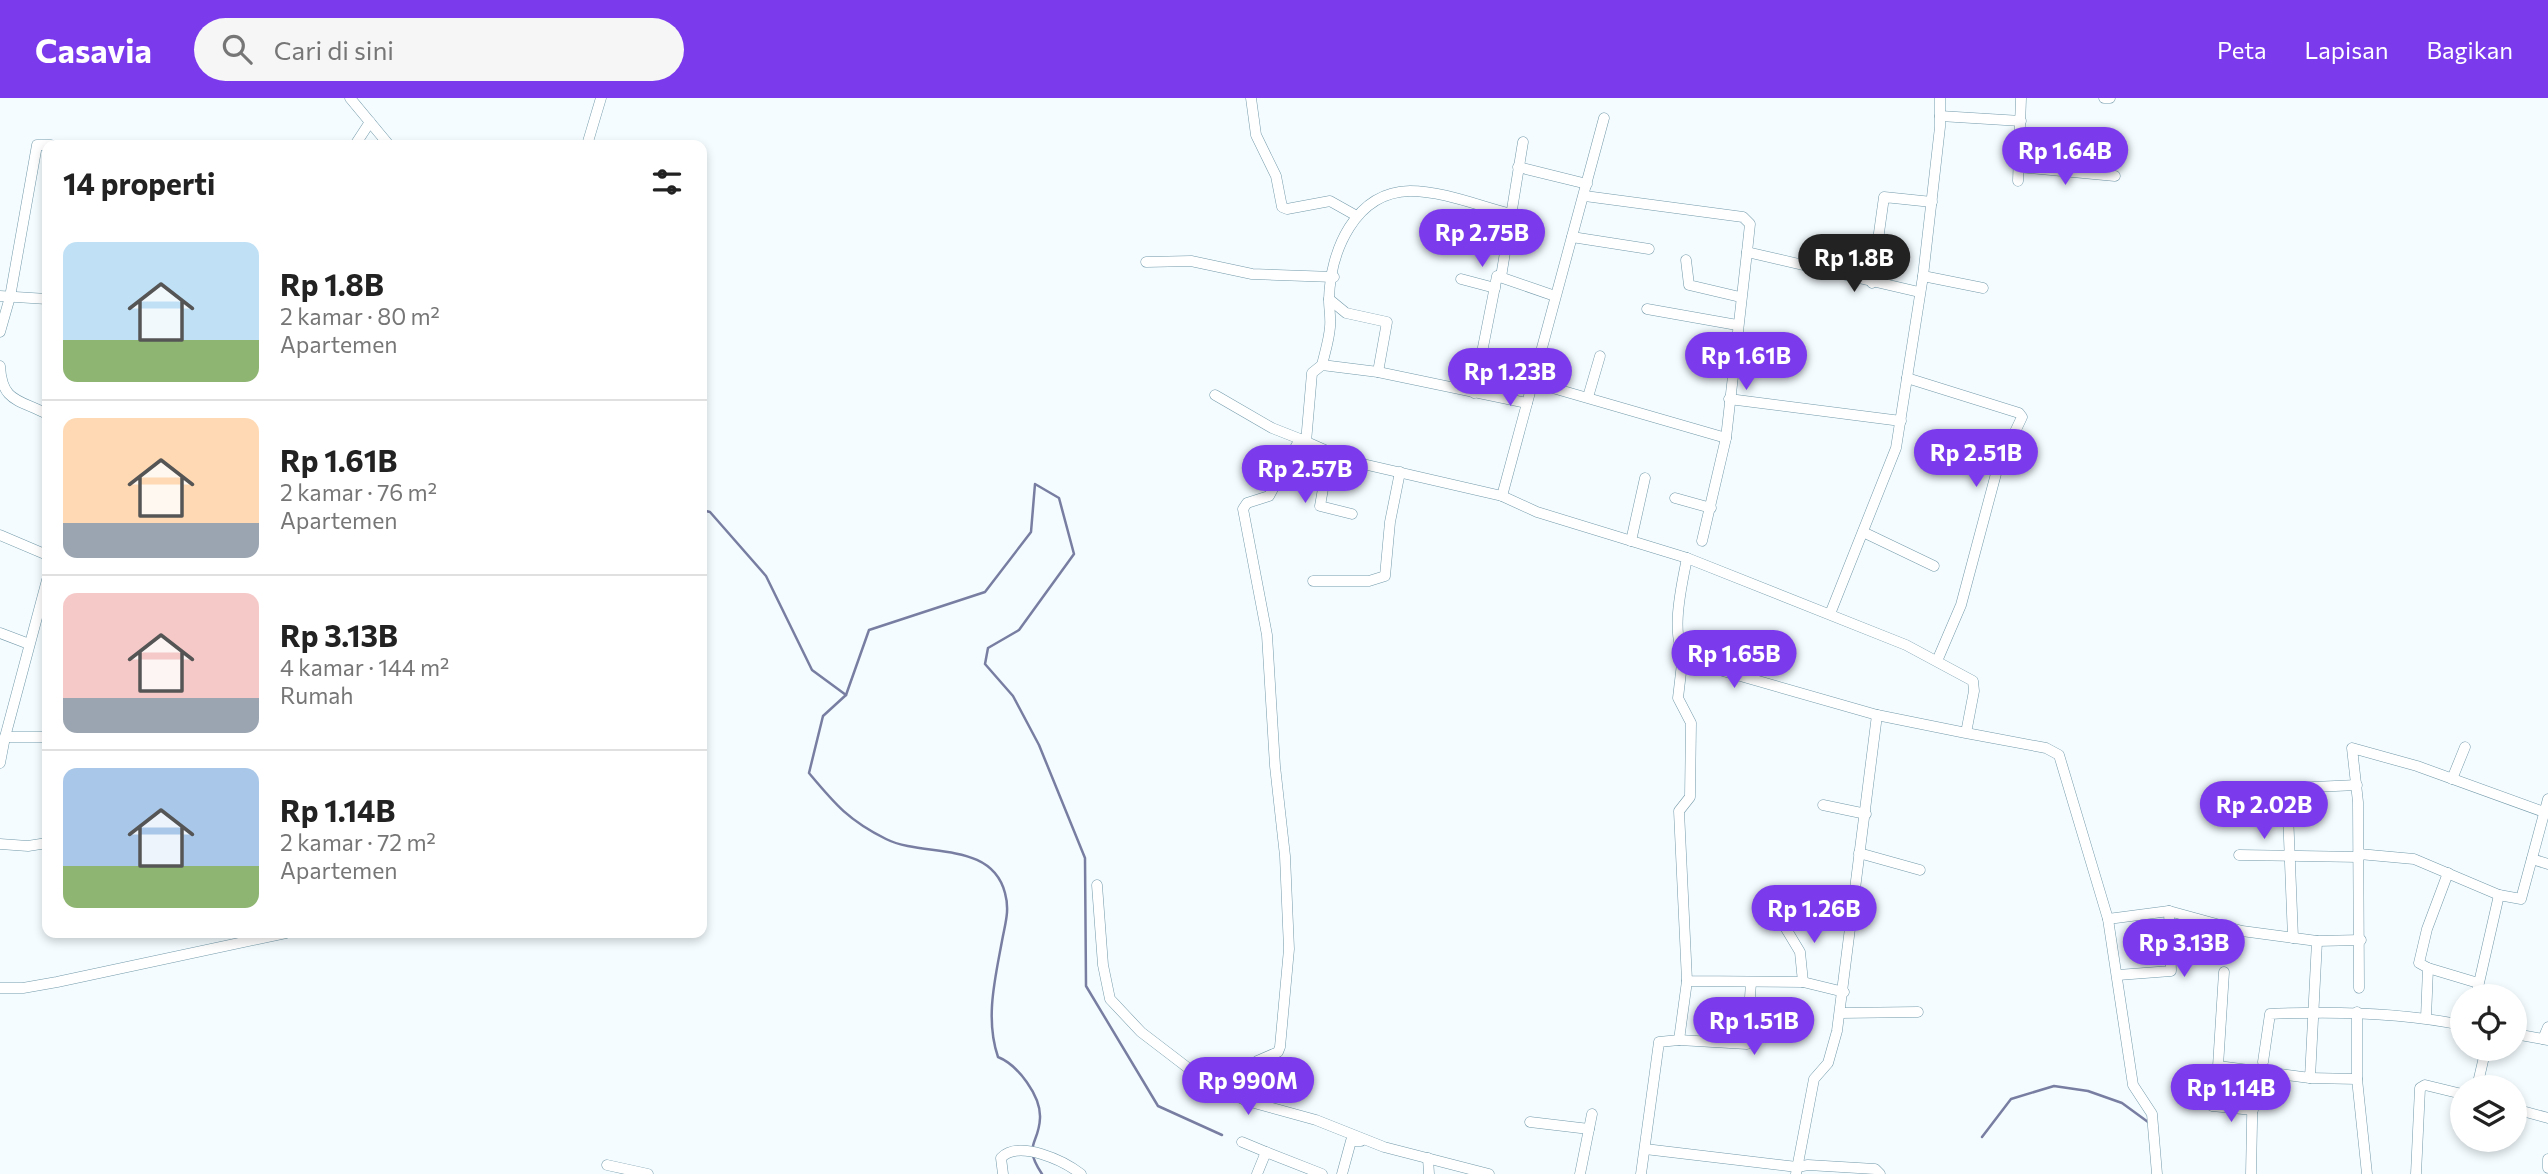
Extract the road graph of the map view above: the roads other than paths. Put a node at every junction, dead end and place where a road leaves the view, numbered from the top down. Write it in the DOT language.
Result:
graph roads {
  1 [pos="350,98"];
  2 [pos="601,98"];
  3 [pos="1251,98"];
  4 [pos="1940,98"];
  5 [pos="2021,98"];
  6 [pos="2104,98"];
  7 [pos="2110,98"];
  8 [pos="1940,116"];
  9 [pos="1604,118"];
  10 [pos="2021,121"];
  11 [pos="370,122"];
  12 [pos="358,140"];
  13 [pos="385,140"];
  14 [pos="588,140"];
  15 [pos="1523,142"];
  16 [pos="42,145"];
  17 [pos="1518,167"];
  18 [pos="2018,167"];
  19 [pos="2115,176"];
  20 [pos="2018,181"];
  21 [pos="1587,184"];
  22 [pos="1585,196"];
  23 [pos="1931,202"];
  24 [pos="1510,214"];
  25 [pos="1355,215"];
  26 [pos="1572,237"];
  27 [pos="1648,249"];
  28 [pos="1747,253"];
  29 [pos="1686,260"];
  30 [pos="1146,262"];
  31 [pos="1486,272"];
  32 [pos="1923,276"];
  33 [pos="1334,277"];
  34 [pos="1499,277"];
  35 [pos="1461,279"];
  36 [pos="1872,282"];
  37 [pos="1495,288"];
  38 [pos="1983,288"];
  39 [pos="1919,292"];
  40 [pos="5,296"];
  41 [pos="1555,296"];
  42 [pos="1740,297"];
  43 [pos="42,299"];
  44 [pos="1329,299"];
  45 [pos="1647,309"];
  46 [pos="1737,325"];
  47 [pos="0,332"];
  48 [pos="1600,356"];
  49 [pos="1322,365"];
  50 [pos="0,366"];
  51 [pos="1378,372"];
  52 [pos="1907,378"];
  53 [pos="1532,382"];
  54 [pos="1474,393"];
  55 [pos="1215,395"];
  56 [pos="1588,397"];
  57 [pos="1729,399"];
  58 [pos="1527,403"];
  59 [pos="42,411"];
  60 [pos="1901,421"];
  61 [pos="1726,438"];
  62 [pos="1303,440"];
  63 [pos="1329,454"];
  64 [pos="1400,472"];
  65 [pos="1645,478"];
  66 [pos="1502,496"];
  67 [pos="1675,498"];
  68 [pos="1711,508"];
  69 [pos="1352,514"];
  70 [pos="1863,532"];
  71 [pos="0,536"];
  72 [pos="1631,541"];
  73 [pos="1702,541"];
  74 [pos="42,553"];
  75 [pos="1687,558"];
  76 [pos="1934,566"];
  77 [pos="1313,581"];
  78 [pos="42,598"];
  79 [pos="1830,614"];
  80 [pos="0,633"];
  81 [pos="29,644"];
  82 [pos="1683,655"];
  83 [pos="1937,661"];
  84 [pos="1877,715"];
  85 [pos="1966,733"];
  86 [pos="5,737"];
  87 [pos="42,737"];
  88 [pos="2465,747"];
  89 [pos="0,763"];
  90 [pos="2452,779"];
  91 [pos="2357,785"];
  92 [pos="2287,788"];
  93 [pos="2236,797"];
  94 [pos="1823,804"];
  95 [pos="2547,805"];
  96 [pos="1866,814"];
  97 [pos="0,844"];
  98 [pos="42,844"];
  99 [pos="1859,853"];
  100 [pos="2239,855"];
  101 [pos="2359,855"];
  102 [pos="2290,856"];
  103 [pos="2532,859"];
  104 [pos="2548,864"];
  105 [pos="1920,870"];
  106 [pos="2448,873"];
  107 [pos="1097,885"];
  108 [pos="2499,895"];
  109 [pos="2169,911"];
  110 [pos="2108,919"];
  111 [pos="1782,922"];
  112 [pos="263,938"];
  113 [pos="2293,938"];
  114 [pos="2361,940"];
  115 [pos="2317,941"];
  116 [pos="2428,968"];
  117 [pos="2224,972"];
  118 [pos="2118,975"];
  119 [pos="1687,981"];
  120 [pos="1751,982"];
  121 [pos="1803,982"];
  122 [pos="2478,983"];
  123 [pos="0,988"];
  124 [pos="2359,988"];
  125 [pos="1844,992"];
  126 [pos="1917,1012"];
  127 [pos="2357,1012"];
  128 [pos="1840,1013"];
  129 [pos="2315,1014"];
  130 [pos="2426,1018"];
  131 [pos="2450,1023"];
  132 [pos="2548,1027"];
  133 [pos="2527,1036"];
  134 [pos="1679,1040"];
  135 [pos="2545,1040"];
  136 [pos="2263,1062"];
  137 [pos="2253,1071"];
  138 [pos="2310,1079"];
  139 [pos="2357,1079"];
  140 [pos="2450,1091"];
  141 [pos="1247,1101"];
  142 [pos="2212,1106"];
  143 [pos="2253,1111"];
  144 [pos="2527,1112"];
  145 [pos="1592,1114"];
  146 [pos="2548,1118"];
  147 [pos="1530,1122"];
  148 [pos="1589,1129"];
  149 [pos="1242,1142"];
  150 [pos="1369,1143"];
  151 [pos="1644,1149"];
  152 [pos="1266,1152"];
  153 [pos="1428,1158"];
  154 [pos="2548,1159"];
  155 [pos="607,1165"];
  156 [pos="2548,1168"];
  157 [pos="1796,1171"];
  158 [pos="1342,1173"];
  159 [pos="648,1174"];
  160 [pos="1003,1174"];
  161 [pos="1081,1174"];
  162 [pos="1257,1174"];
  163 [pos="1322,1174"];
  164 [pos="1429,1174"];
  165 [pos="1489,1174"];
  166 [pos="1580,1174"];
  167 [pos="1641,1174"];
  168 [pos="1880,1174"];
  169 [pos="2157,1174"];
  170 [pos="2251,1174"];
  171 [pos="2367,1174"];
  172 [pos="2416,1174"];
  1 -- 11 [label="street"];
  2 -- 14 [label="street"];
  3 -- 25 [label="street"];
  4 -- 8 [label="street"];
  5 -- 10 [label="street"];
  6 -- 7 [label="street"];
  8 -- 10 [label="street"];
  8 -- 23 [label="street"];
  9 -- 21 [label="street"];
  10 -- 18 [label="street"];
  11 -- 12 [label="street"];
  11 -- 13 [label="street"];
  15 -- 17 [label="street"];
  16 -- 40 [label="street"];
  17 -- 21 [label="street"];
  17 -- 24 [label="street"];
  18 -- 19 [label="street"];
  18 -- 20 [label="street"];
  21 -- 22 [label="street"];
  22 -- 26 [label="street"];
  22 -- 28 [label="street"];
  23 -- 32 [label="street"];
  23 -- 36 [label="street"];
  24 -- 25 [label="street"];
  24 -- 34 [label="street"];
  25 -- 33 [label="street"];
  26 -- 27 [label="street"];
  26 -- 41 [label="street"];
  28 -- 36 [label="street"];
  28 -- 42 [label="street"];
  29 -- 42 [label="street"];
  30 -- 33 [label="street"];
  31 -- 34 [label="street"];
  32 -- 38 [label="street"];
  32 -- 39 [label="street"];
  33 -- 44 [label="street"];
  34 -- 37 [label="street"];
  34 -- 41 [label="street"];
  35 -- 37 [label="street"];
  36 -- 39 [label="street"];
  37 -- 54 [label="street"];
  39 -- 52 [label="street"];
  40 -- 43 [label="street"];
  40 -- 47 [label="street"];
  41 -- 53 [label="street"];
  42 -- 46 [label="street"];
  44 -- 49 [label="street"];
  44 -- 51 [label="street"];
  45 -- 46 [label="street"];
  46 -- 57 [label="street"];
  48 -- 56 [label="street"];
  49 -- 51 [label="street"];
  49 -- 62 [label="street"];
  50 -- 59 [label="street"];
  51 -- 54 [label="street"];
  52 -- 60 [label="street"];
  52 -- 83 [label="street"];
  53 -- 56 [label="street"];
  53 -- 58 [label="street"];
  54 -- 58 [label="street"];
  55 -- 62 [label="street"];
  56 -- 61 [label="street"];
  57 -- 60 [label="street"];
  57 -- 61 [label="street"];
  58 -- 66 [label="street"];
  60 -- 70 [label="street"];
  61 -- 68 [label="street"];
  62 -- 63 [label="street"];
  62 -- 141 [label="street"];
  63 -- 64 [label="street"];
  63 -- 69 [label="street"];
  64 -- 66 [label="street"];
  64 -- 77 [label="street"];
  65 -- 72 [label="street"];
  66 -- 72 [label="street"];
  67 -- 68 [label="street"];
  68 -- 73 [label="street"];
  70 -- 76 [label="street"];
  70 -- 79 [label="street"];
  71 -- 74 [label="street"];
  72 -- 75 [label="street"];
  75 -- 79 [label="street"];
  75 -- 82 [label="street"];
  78 -- 81 [label="street"];
  79 -- 83 [label="street"];
  80 -- 81 [label="street"];
  81 -- 86 [label="street"];
  82 -- 84 [label="street"];
  82 -- 119 [label="street"];
  83 -- 85 [label="street"];
  84 -- 85 [label="street"];
  84 -- 96 [label="street"];
  85 -- 110 [label="street"];
  86 -- 87 [label="street"];
  86 -- 89 [label="street"];
  88 -- 90 [label="street"];
  90 -- 91 [label="street"];
  90 -- 95 [label="street"];
  91 -- 92 [label="street"];
  91 -- 101 [label="street"];
  92 -- 93 [label="street"];
  92 -- 102 [label="street"];
  94 -- 96 [label="street"];
  95 -- 103 [label="street"];
  96 -- 99 [label="street"];
  97 -- 98 [label="street"];
  99 -- 105 [label="street"];
  99 -- 125 [label="street"];
  100 -- 102 [label="street"];
  101 -- 102 [label="street"];
  101 -- 106 [label="street"];
  101 -- 114 [label="street"];
  102 -- 113 [label="street"];
  103 -- 104 [label="street"];
  103 -- 108 [label="street"];
  106 -- 108 [label="street"];
  106 -- 116 [label="street"];
  107 -- 141 [label="street"];
  108 -- 122 [label="street"];
  109 -- 110 [label="street"];
  109 -- 113 [label="street"];
  109 -- 118 [label="street"];
  110 -- 118 [label="street"];
  111 -- 121 [label="street"];
  112 -- 123 [label="street"];
  113 -- 115 [label="street"];
  114 -- 115 [label="street"];
  114 -- 124 [label="street"];
  115 -- 129 [label="street"];
  116 -- 122 [label="street"];
  116 -- 130 [label="street"];
  117 -- 137 [label="street"];
  118 -- 169 [label="street"];
  119 -- 120 [label="street"];
  119 -- 134 [label="street"];
  120 -- 121 [label="street"];
  120 -- 134 [label="street"];
  121 -- 125 [label="street"];
  125 -- 128 [label="street"];
  126 -- 128 [label="street"];
  127 -- 129 [label="street"];
  127 -- 130 [label="street"];
  127 -- 139 [label="street"];
  128 -- 157 [label="street"];
  129 -- 136 [label="street"];
  129 -- 138 [label="street"];
  130 -- 131 [label="street"];
  132 -- 135 [label="street"];
  133 -- 135 [label="street"];
  134 -- 151 [label="street"];
  137 -- 138 [label="street"];
  137 -- 143 [label="street"];
  138 -- 139 [label="street"];
  139 -- 171 [label="street"];
  140 -- 172 [label="street"];
  141 -- 150 [label="street"];
  142 -- 143 [label="street"];
  143 -- 170 [label="street"];
  144 -- 146 [label="street"];
  145 -- 148 [label="street"];
  147 -- 148 [label="street"];
  148 -- 166 [label="street"];
  149 -- 152 [label="street"];
  150 -- 153 [label="street"];
  150 -- 158 [label="street"];
  151 -- 157 [label="street"];
  151 -- 167 [label="street"];
  152 -- 162 [label="street"];
  152 -- 163 [label="street"];
  153 -- 164 [label="street"];
  153 -- 165 [label="street"];
  154 -- 156 [label="street"];
  155 -- 159 [label="street"];
  157 -- 168 [label="street"];
  160 -- 161 [label="street"];
}
